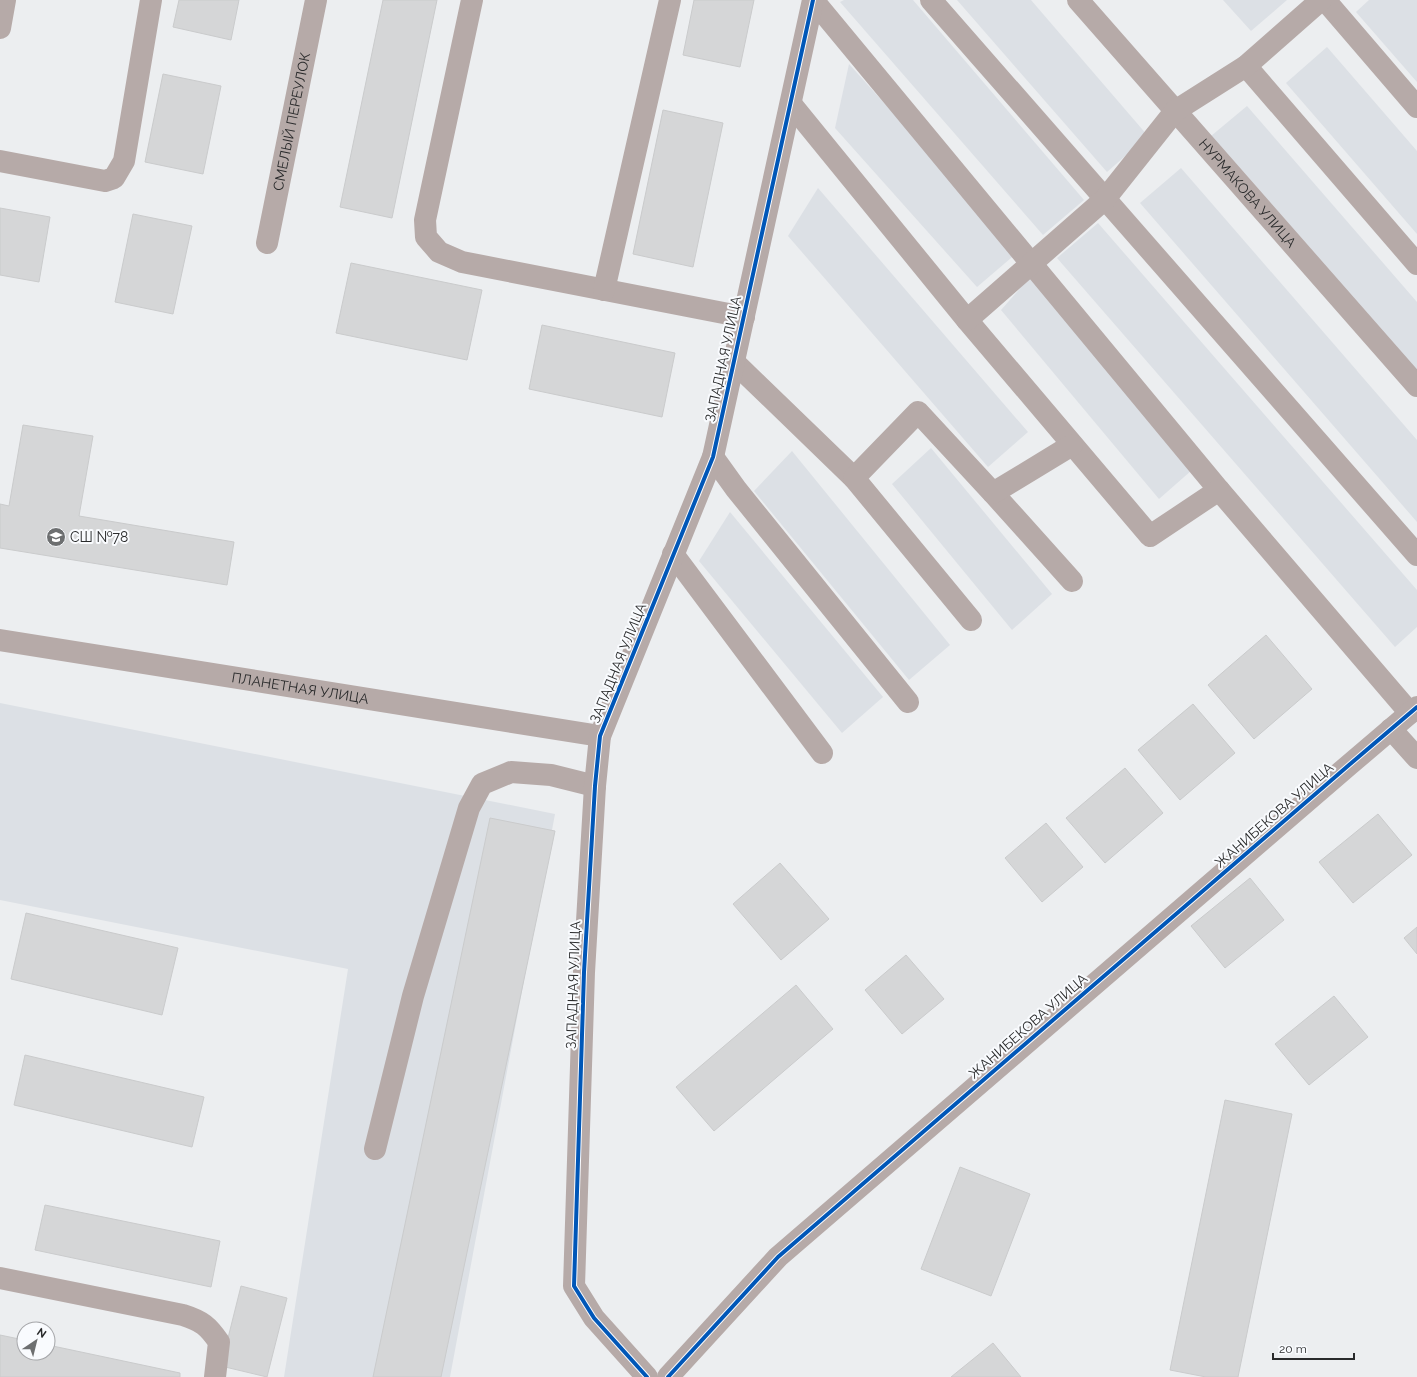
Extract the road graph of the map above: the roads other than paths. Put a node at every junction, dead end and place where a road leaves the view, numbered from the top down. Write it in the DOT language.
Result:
graph roads {
  1 [pos="151,0"];
  2 [pos="316,0"];
  3 [pos="472,0"];
  4 [pos="670,0"];
  5 [pos="813,0"];
  6 [pos="931,0"];
  7 [pos="1078,0"];
  8 [pos="1321,0"];
  9 [pos="1325,0"];
  10 [pos="1246,66"];
  11 [pos="790,104"];
  12 [pos="1417,107"];
  13 [pos="1175,110"];
  14 [pos="0,161"];
  15 [pos="1105,199"];
  16 [pos="268,243"];
  17 [pos="1031,264"];
  18 [pos="1417,264"];
  19 [pos="604,290"];
  20 [pos="744,317"];
  21 [pos="967,320"];
  22 [pos="734,362"];
  23 [pos="1417,386"];
  24 [pos="1072,445"];
  25 [pos="713,457"];
  26 [pos="854,478"];
  27 [pos="1219,490"];
  28 [pos="993,493"];
  29 [pos="673,554"];
  30 [pos="1417,555"];
  31 [pos="1072,581"];
  32 [pos="971,620"];
  33 [pos="0,640"];
  34 [pos="908,702"];
  35 [pos="1413,710"];
  36 [pos="1391,729"];
  37 [pos="600,736"];
  38 [pos="822,754"];
  39 [pos="1417,758"];
  40 [pos="595,786"];
  41 [pos="375,1150"];
  42 [pos="0,1278"];
  43 [pos="215,1377"];
  44 [pos="647,1377"];
  45 [pos="668,1377"];
  1 -- 14 [label="street"];
  2 -- 16 [label="street, СМЕЛЫЙ ПЕРЕУЛОК"];
  3 -- 19 [label="street"];
  4 -- 19 [label="street"];
  5 -- 11 [label="street, ЗАПАДНАЯ УЛИЦА"];
  5 -- 17 [label="street"];
  6 -- 15 [label="street"];
  7 -- 13 [label="street, НУРМАКОВА УЛИЦА"];
  8 -- 10 [label="street"];
  9 -- 12 [label="street"];
  10 -- 13 [label="street"];
  10 -- 18 [label="street"];
  11 -- 20 [label="street, ЗАПАДНАЯ УЛИЦА"];
  11 -- 21 [label="street"];
  13 -- 15 [label="street"];
  13 -- 23 [label="street, НУРМАКОВА УЛИЦА"];
  15 -- 17 [label="street"];
  15 -- 30 [label="street"];
  17 -- 21 [label="street"];
  17 -- 27 [label="street"];
  19 -- 20 [label="street"];
  20 -- 22 [label="street, ЗАПАДНАЯ УЛИЦА"];
  21 -- 24 [label="street"];
  22 -- 25 [label="street, ЗАПАДНАЯ УЛИЦА"];
  22 -- 26 [label="street"];
  24 -- 27 [label="street"];
  24 -- 28 [label="street"];
  25 -- 29 [label="street, ЗАПАДНАЯ УЛИЦА"];
  25 -- 34 [label="street"];
  26 -- 28 [label="street"];
  26 -- 32 [label="street"];
  27 -- 35 [label="street"];
  28 -- 31 [label="street"];
  29 -- 37 [label="street, ЗАПАДНАЯ УЛИЦА"];
  29 -- 38 [label="street"];
  33 -- 37 [label="street, ПЛАНЕТНАЯ УЛИЦА"];
  35 -- 36 [label="street, ЖАНИБЕКОВА УЛИЦА"];
  36 -- 39 [label="street"];
  36 -- 45 [label="street, ЖАНИБЕКОВА УЛИЦА"];
  37 -- 40 [label="street, ЗАПАДНАЯ УЛИЦА"];
  40 -- 41 [label="street"];
  40 -- 44 [label="street, ЗАПАДНАЯ УЛИЦА"];
  42 -- 43 [label="street"];
}
